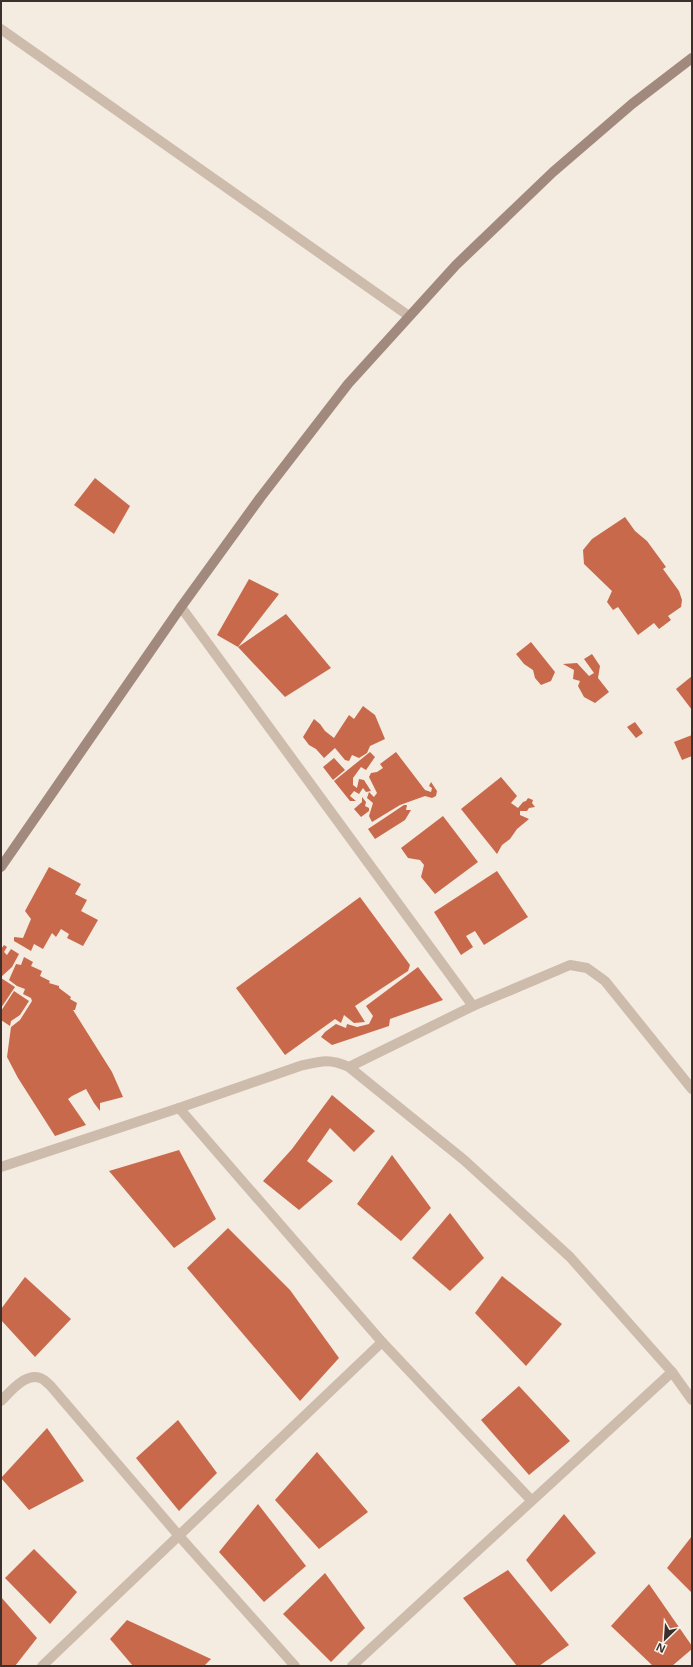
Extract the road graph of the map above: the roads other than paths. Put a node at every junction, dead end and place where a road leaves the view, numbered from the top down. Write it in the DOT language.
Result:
graph roads {
  1 [pos="1,29"];
  2 [pos="692,58"];
  3 [pos="409,316"];
  4 [pos="181,607"];
  5 [pos="1,867"];
  6 [pos="473,1006"];
  7 [pos="349,1066"];
  8 [pos="692,1089"];
  9 [pos="179,1108"];
  10 [pos="1,1167"];
  11 [pos="382,1342"];
  12 [pos="672,1372"];
  13 [pos="692,1400"];
  14 [pos="1,1401"];
  15 [pos="531,1500"];
  16 [pos="180,1537"];
  17 [pos="42,1666"];
  18 [pos="295,1666"];
  19 [pos="352,1666"];
  1 -- 3 [label="street"];
  2 -- 3 [label="street"];
  3 -- 4 [label="street"];
  4 -- 5 [label="street"];
  4 -- 6 [label="street"];
  6 -- 7 [label="street"];
  6 -- 8 [label="street"];
  7 -- 9 [label="street"];
  7 -- 12 [label="street"];
  9 -- 10 [label="street"];
  9 -- 11 [label="street"];
  11 -- 15 [label="street"];
  11 -- 16 [label="street"];
  12 -- 13 [label="street"];
  12 -- 15 [label="street"];
  14 -- 16 [label="street"];
  15 -- 19 [label="street"];
  16 -- 17 [label="street"];
  16 -- 18 [label="street"];
}
